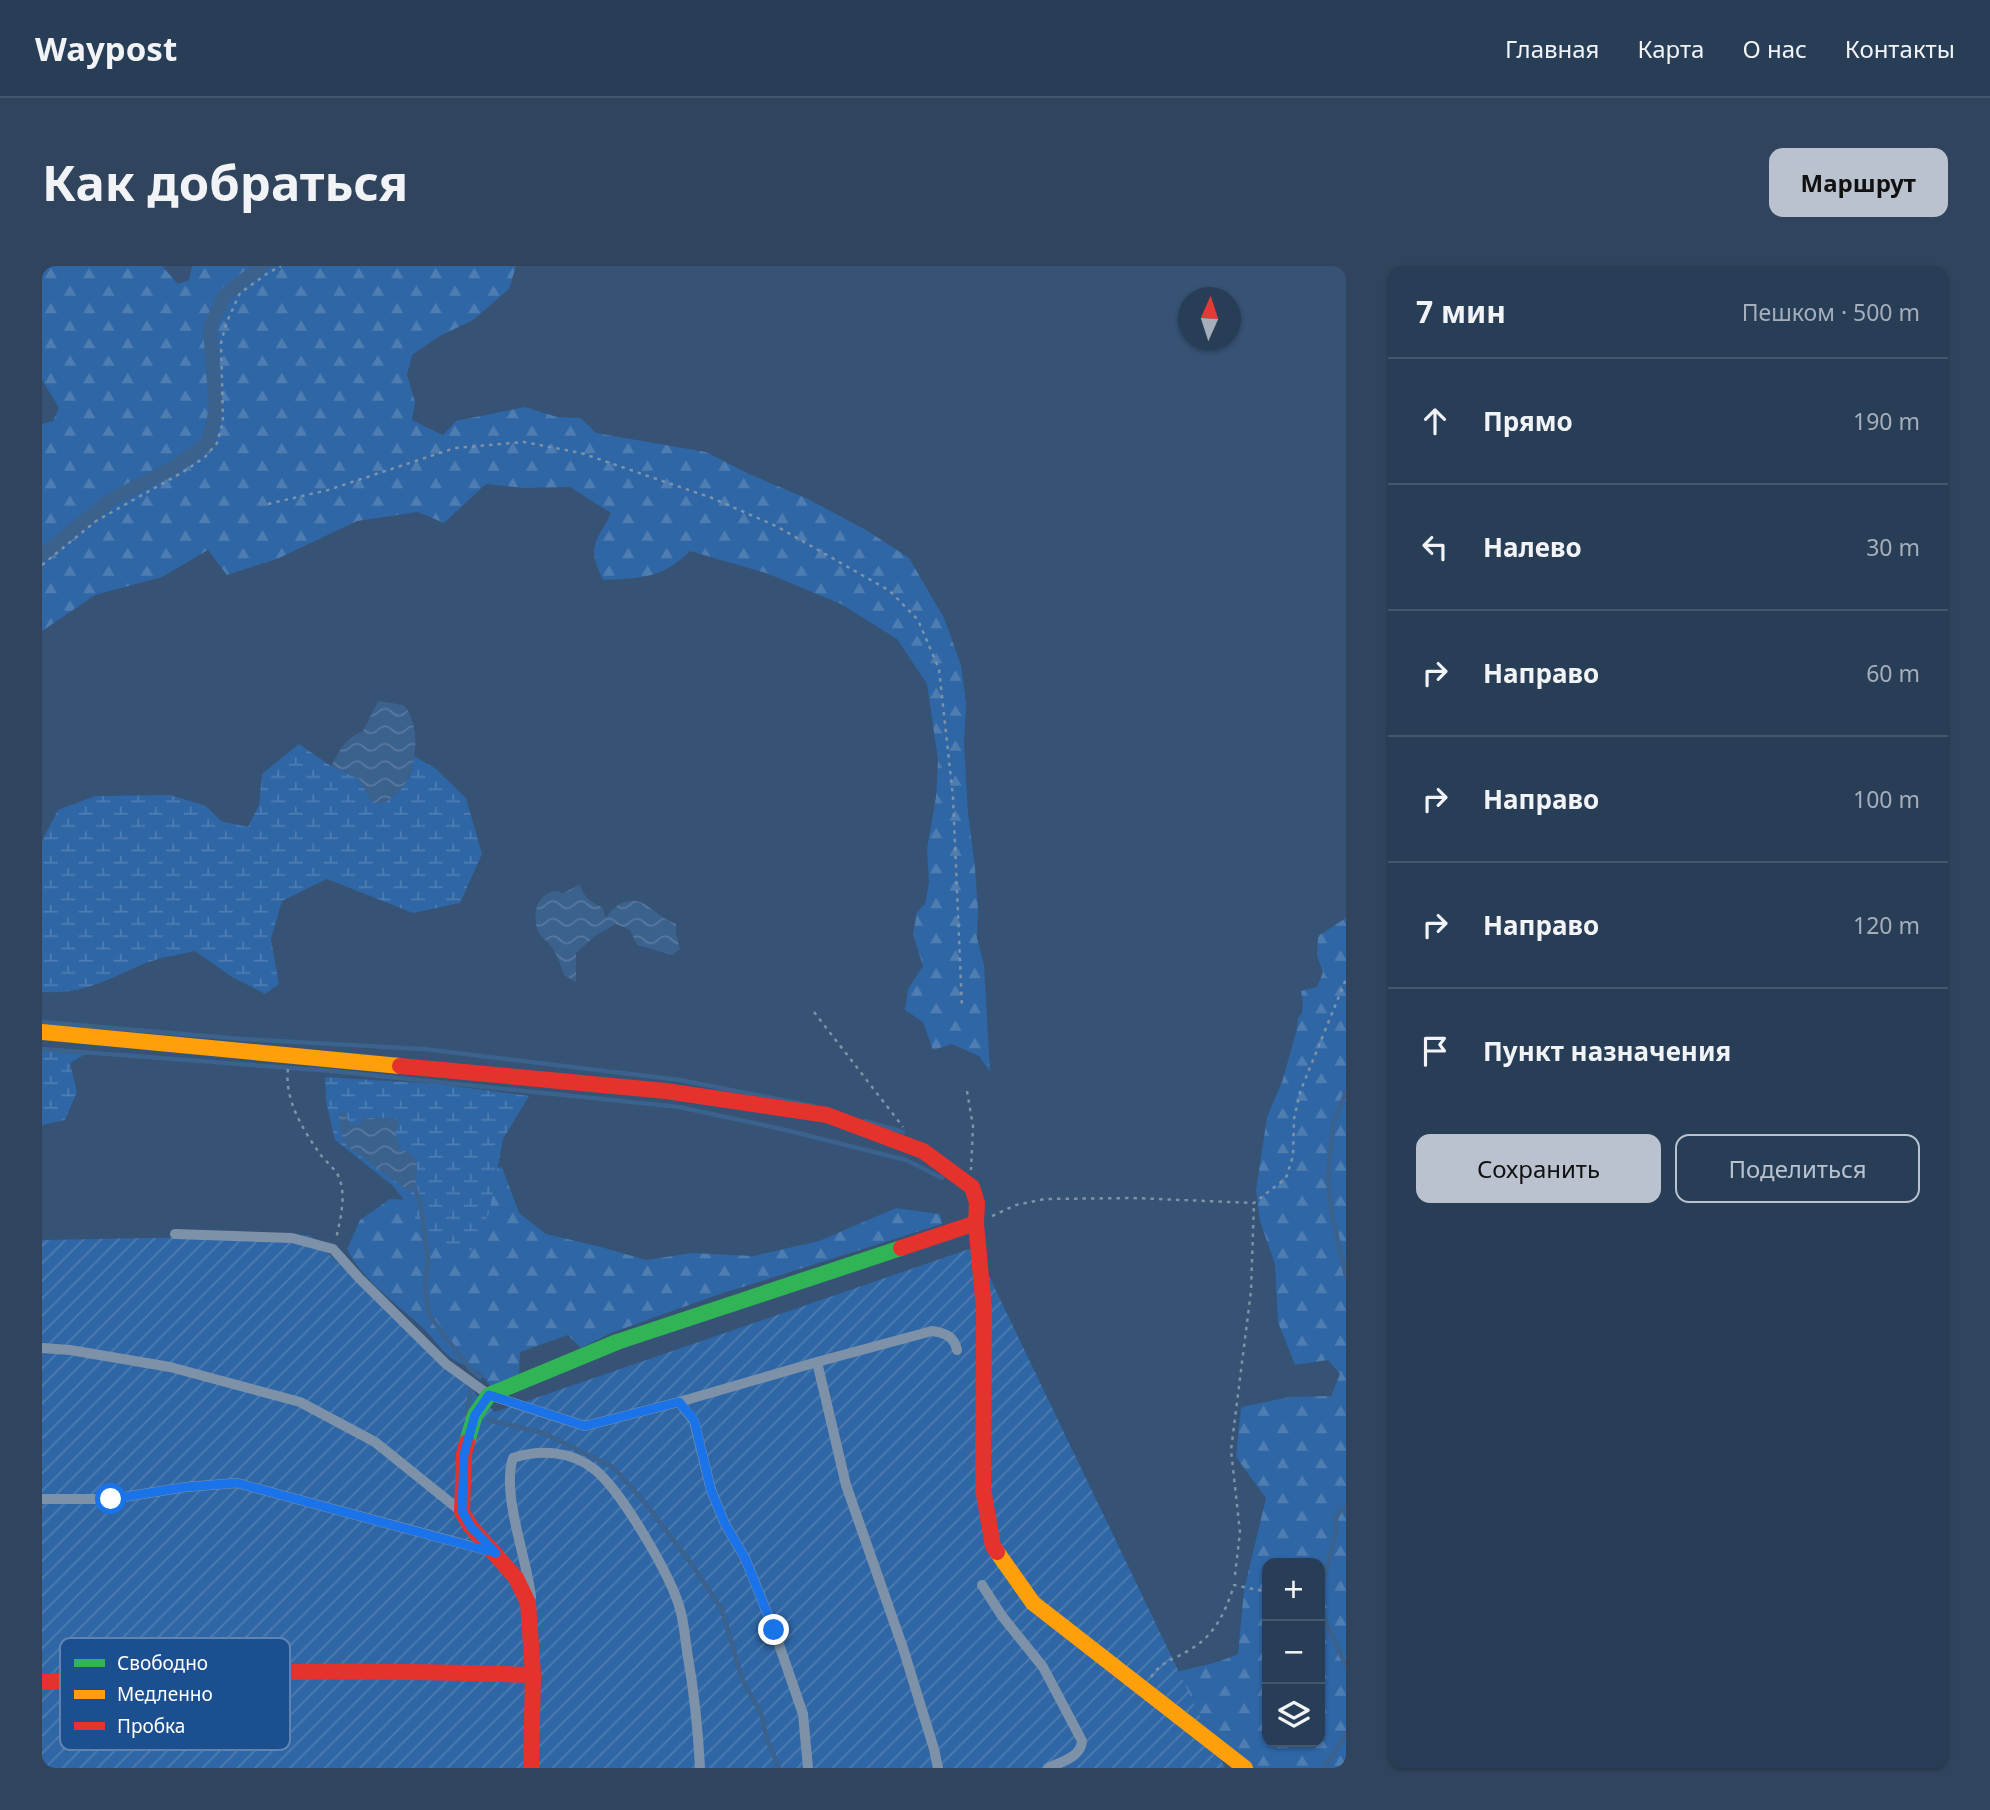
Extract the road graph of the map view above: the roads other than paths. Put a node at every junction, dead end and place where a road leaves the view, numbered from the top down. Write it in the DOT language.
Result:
graph roads {
  1 [pos="42,1032"];
  2 [pos="976,1223"];
  3 [pos="175,1234"];
  4 [pos="42,1348"];
  5 [pos="957,1350"];
  6 [pos="817,1362"];
  7 [pos="489,1395"];
  8 [pos="679,1402"];
  9 [pos="42,1499"];
  10 [pos="462,1511"];
  11 [pos="496,1553"];
  12 [pos="982,1586"];
  13 [pos="528,1603"];
  14 [pos="290,1672"];
  15 [pos="533,1675"];
  16 [pos="60,1681"];
  17 [pos="42,1682"];
  18 [pos="531,1768"];
  19 [pos="700,1768"];
  20 [pos="808,1768"];
  21 [pos="938,1768"];
  22 [pos="1048,1768"];
  23 [pos="1245,1768"];
  1 -- 2 [label="street"];
  2 -- 7 [label="street"];
  2 -- 23 [label="street"];
  3 -- 7 [label="street"];
  4 -- 10 [label="street"];
  5 -- 6 [label="street"];
  6 -- 8 [label="street"];
  6 -- 21 [label="street"];
  7 -- 8 [label="street"];
  7 -- 10 [label="street"];
  8 -- 20 [label="street"];
  9 -- 11 [label="street"];
  10 -- 11 [label="street"];
  11 -- 13 [label="street"];
  12 -- 22 [label="street"];
  13 -- 15 [label="street"];
  13 -- 19 [label="street"];
  14 -- 15 [label="street"];
  15 -- 18 [label="street"];
  16 -- 17 [label="street"];
}
